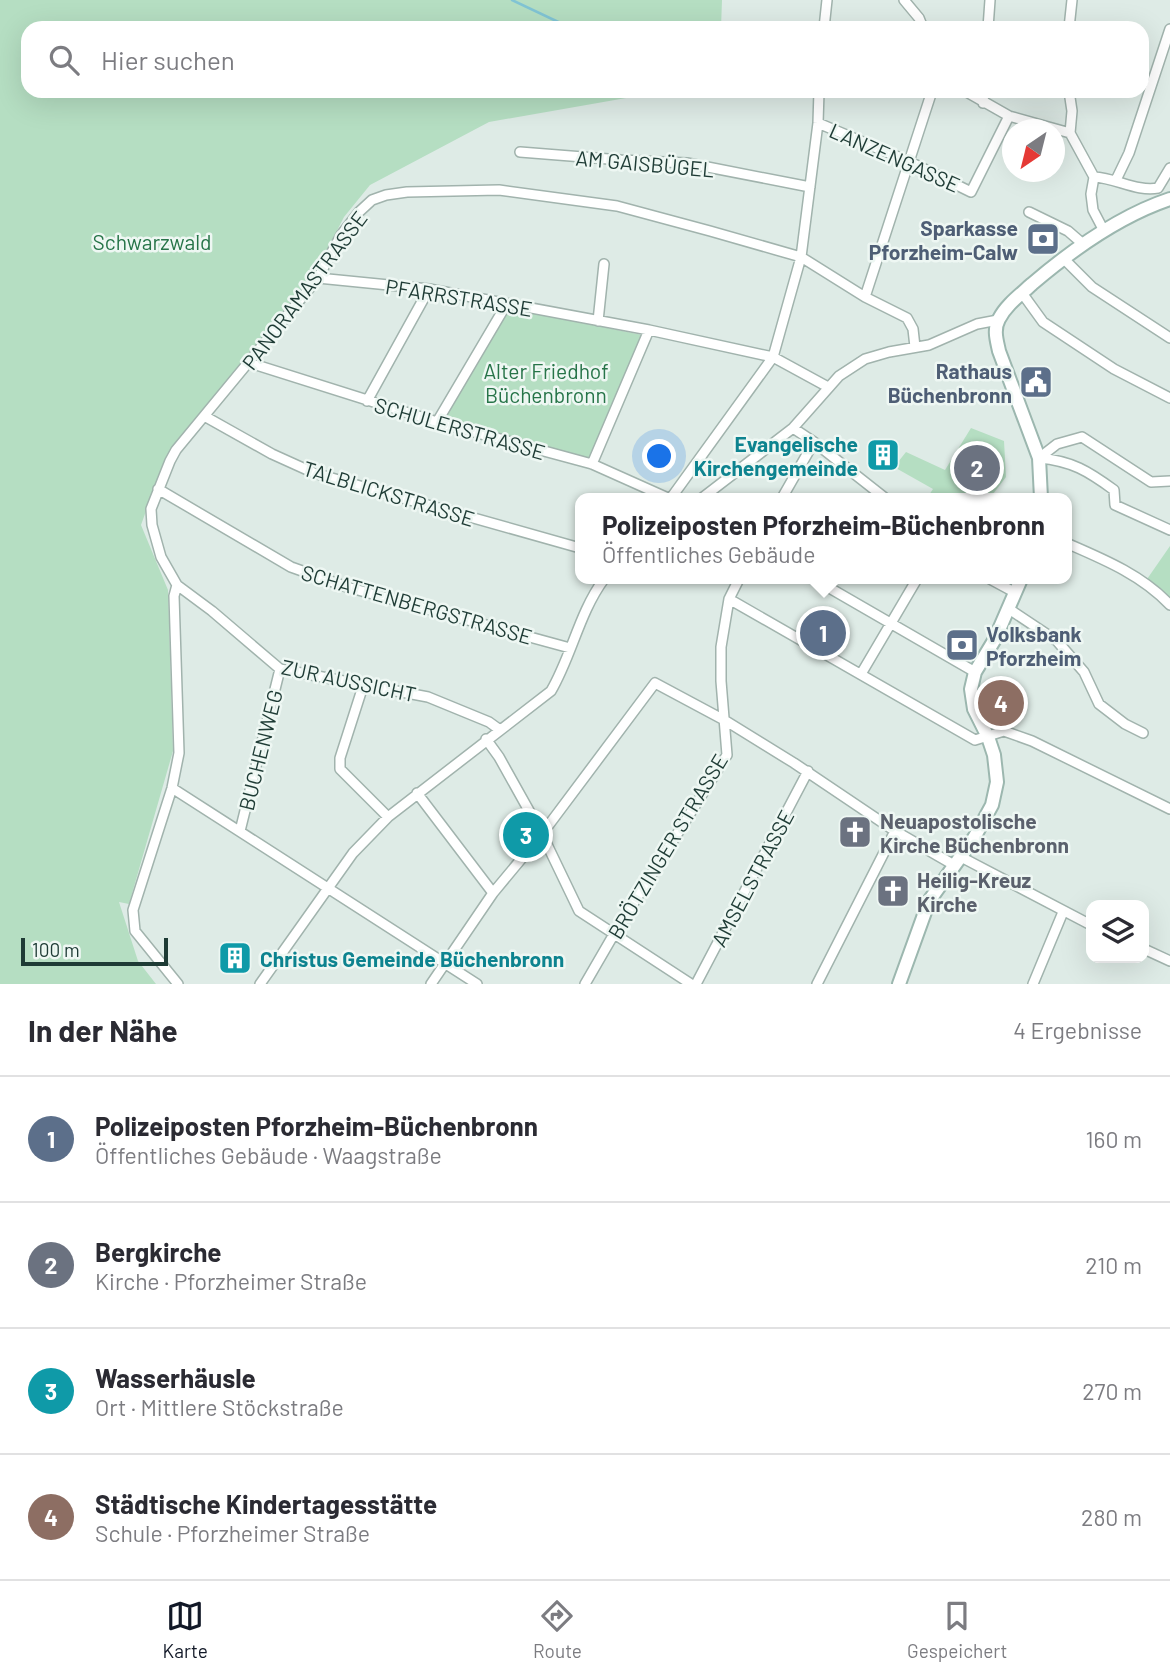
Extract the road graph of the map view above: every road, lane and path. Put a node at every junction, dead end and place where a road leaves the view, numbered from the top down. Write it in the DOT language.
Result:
graph roads {
  1 [pos="827,0"];
  2 [pos="904,0"];
  3 [pos="990,0"];
  4 [pos="1072,0"];
  5 [pos="825,21"];
  6 [pos="920,21"];
  7 [pos="988,21"];
  8 [pos="1070,21"];
  9 [pos="1170,29"];
  10 [pos="1149,93"];
  11 [pos="819,98"];
  12 [pos="930,98"];
  13 [pos="976,98"];
  14 [pos="983,98"];
  15 [pos="1070,98"];
  16 [pos="1147,98"];
  17 [pos="983,103"];
  18 [pos="1009,117"];
  19 [pos="818,123"];
  20 [pos="1070,132"];
  21 [pos="520,152"];
  22 [pos="911,162"];
  23 [pos="1170,169"];
  24 [pos="1094,177"];
  25 [pos="1116,180"];
  26 [pos="810,187"];
  27 [pos="1158,188"];
  28 [pos="1170,198"];
  29 [pos="1029,212"];
  30 [pos="1104,231"];
  31 [pos="1083,244"];
  32 [pos="801,257"];
  33 [pos="1063,258"];
  34 [pos="604,264"];
  35 [pos="318,278"];
  36 [pos="429,289"];
  37 [pos="1021,293"];
  38 [pos="865,296"];
  39 [pos="506,305"];
  40 [pos="998,320"];
  41 [pos="598,321"];
  42 [pos="649,330"];
  43 [pos="1170,338"];
  44 [pos="915,347"];
  45 [pos="773,357"];
  46 [pos="250,363"];
  47 [pos="828,387"];
  48 [pos="1170,398"];
  49 [pos="367,401"];
  50 [pos="206,416"];
  51 [pos="438,422"];
  52 [pos="793,428"];
  53 [pos="814,442"];
  54 [pos="1039,458"];
  55 [pos="592,464"];
  56 [pos="1170,481"];
  57 [pos="158,489"];
  58 [pos="658,493"];
  59 [pos="673,493"];
  60 [pos="708,493"];
  61 [pos="785,493"];
  62 [pos="879,493"];
  63 [pos="1041,493"];
  64 [pos="1170,530"];
  65 [pos="1072,546"];
  66 [pos="575,547"];
  67 [pos="177,584"];
  68 [pos="601,584"];
  69 [pos="737,584"];
  70 [pos="823,584"];
  71 [pos="914,584"];
  72 [pos="999,584"];
  73 [pos="1019,584"];
  74 [pos="1016,593"];
  75 [pos="730,599"];
  76 [pos="1170,605"];
  77 [pos="1009,609"];
  78 [pos="890,623"];
  79 [pos="570,648"];
  80 [pos="280,668"];
  81 [pos="975,672"];
  82 [pos="861,674"];
  83 [pos="364,684"];
  84 [pos="726,721"];
  85 [pos="500,730"];
  86 [pos="1143,733"];
  87 [pos="988,737"];
  88 [pos="486,739"];
  89 [pos="808,771"];
  90 [pos="173,788"];
  91 [pos="416,793"];
  92 [pos="1170,809"];
  93 [pos="388,817"];
  94 [pos="240,831"];
  95 [pos="895,831"];
  96 [pos="542,834"];
  97 [pos="957,861"];
  98 [pos="328,887"];
  99 [pos="493,893"];
  100 [pos="1063,912"];
  101 [pos="1086,923"];
  102 [pos="614,934"];
  103 [pos="1149,951"];
  104 [pos="1170,961"];
  105 [pos="445,963"];
  106 [pos="178,984"];
  107 [pos="260,984"];
  108 [pos="431,984"];
  109 [pos="477,984"];
  110 [pos="585,984"];
  111 [pos="694,984"];
  112 [pos="817,984"];
  113 [pos="899,984"];
  114 [pos="1032,984"];
  1 -- 5 [label="street"];
  2 -- 6 [label="street"];
  3 -- 7 [label="street"];
  4 -- 8 [label="street"];
  9 -- 10 [label="street"];
  11 -- 19 [label="street"];
  12 -- 22 [label="street"];
  13 -- 17 [label="street"];
  14 -- 17 [label="street"];
  15 -- 20 [label="street"];
  16 -- 25 [label="street"];
  17 -- 18 [label="street"];
  18 -- 20 [label="street"];
  18 -- 22 [label="street, LANZENGASSE"];
  19 -- 22 [label="street, LANZENGASSE"];
  19 -- 26 [label="street"];
  20 -- 24 [label="street"];
  21 -- 26 [label="street, AM GAISBÜGEL"];
  22 -- 38 [label="street"];
  23 -- 27 [label="street"];
  24 -- 25 [label="street"];
  24 -- 30 [label="street"];
  25 -- 27 [label="street"];
  26 -- 32 [label="street"];
  27 -- 28 [label="street"];
  28 -- 30 [label="main road"];
  29 -- 31 [label="street"];
  30 -- 31 [label="main road"];
  31 -- 33 [label="main road"];
  32 -- 35 [label="street, PANORAMASTRASSE"];
  32 -- 38 [label="street, PANORAMASTRASSE"];
  32 -- 45 [label="street"];
  33 -- 37 [label="main road"];
  33 -- 43 [label="street"];
  34 -- 41 [label="street"];
  35 -- 36 [label="street, PFARRSTRASSE"];
  35 -- 46 [label="street, PANORAMASTRASSE"];
  36 -- 39 [label="street, PFARRSTRASSE"];
  36 -- 49 [label="street"];
  37 -- 40 [label="main road"];
  37 -- 48 [label="street"];
  38 -- 44 [label="street, PANORAMASTRASSE"];
  39 -- 41 [label="street, PFARRSTRASSE"];
  39 -- 51 [label="street"];
  40 -- 44 [label="street"];
  40 -- 54 [label="main road"];
  41 -- 42 [label="street, PFARRSTRASSE"];
  42 -- 45 [label="street, PFARRSTRASSE"];
  42 -- 55 [label="street"];
  44 -- 47 [label="street"];
  45 -- 47 [label="street, PFARRSTRASSE"];
  45 -- 59 [label="street"];
  46 -- 49 [label="street, SCHULERSTRASSE"];
  46 -- 50 [label="street, PANORAMASTRASSE"];
  47 -- 52 [label="street"];
  49 -- 51 [label="street, SCHULERSTRASSE"];
  50 -- 57 [label="street, PANORAMASTRASSE"];
  50 -- 66 [label="street, TALBLICKSTRASSE"];
  51 -- 55 [label="street, SCHULERSTRASSE"];
  52 -- 53 [label="street"];
  52 -- 60 [label="street"];
  53 -- 61 [label="street"];
  53 -- 62 [label="street"];
  54 -- 56 [label="street"];
  54 -- 63 [label="main road"];
  54 -- 64 [label="street"];
  55 -- 58 [label="street, SCHULERSTRASSE"];
  57 -- 67 [label="street, PANORAMASTRASSE"];
  57 -- 79 [label="street, SCHATTENBERGSTRASSE"];
  65 -- 76 [label="street"];
  67 -- 80 [label="street, ZUR AUSSICHT"];
  67 -- 90 [label="street"];
  68 -- 79 [label="street"];
  69 -- 75 [label="street, BRÖTZINGER STRASSE"];
  70 -- 78 [label="street"];
  71 -- 78 [label="street"];
  72 -- 74 [label="street"];
  73 -- 74 [label="main road"];
  74 -- 77 [label="main road"];
  75 -- 82 [label="street"];
  75 -- 84 [label="street, BRÖTZINGER STRASSE"];
  77 -- 81 [label="main road"];
  77 -- 86 [label="street"];
  78 -- 81 [label="street"];
  78 -- 82 [label="street"];
  79 -- 85 [label="street"];
  80 -- 83 [label="street, ZUR AUSSICHT"];
  80 -- 94 [label="street, BUCHENWEG"];
  81 -- 87 [label="main road"];
  82 -- 87 [label="street"];
  83 -- 85 [label="street, ZUR AUSSICHT"];
  83 -- 93 [label="street"];
  84 -- 89 [label="street"];
  84 -- 96 [label="street"];
  84 -- 102 [label="street, BRÖTZINGER STRASSE"];
  85 -- 88 [label="street"];
  87 -- 92 [label="street"];
  87 -- 97 [label="main road"];
  88 -- 91 [label="street"];
  88 -- 96 [label="street"];
  89 -- 95 [label="street"];
  89 -- 111 [label="street, AMSELSTRASSE"];
  90 -- 94 [label="street"];
  90 -- 106 [label="street"];
  91 -- 93 [label="street"];
  91 -- 99 [label="street"];
  93 -- 98 [label="street"];
  94 -- 98 [label="street"];
  95 -- 97 [label="street"];
  95 -- 112 [label="street"];
  96 -- 99 [label="street"];
  96 -- 102 [label="street"];
  97 -- 100 [label="street"];
  97 -- 113 [label="main road"];
  98 -- 105 [label="street"];
  98 -- 107 [label="street"];
  99 -- 105 [label="street"];
  100 -- 101 [label="street"];
  100 -- 114 [label="street"];
  102 -- 110 [label="street, BRÖTZINGER STRASSE"];
  102 -- 111 [label="street"];
  103 -- 104 [label="street"];
  105 -- 108 [label="street"];
  105 -- 109 [label="street"];
}
